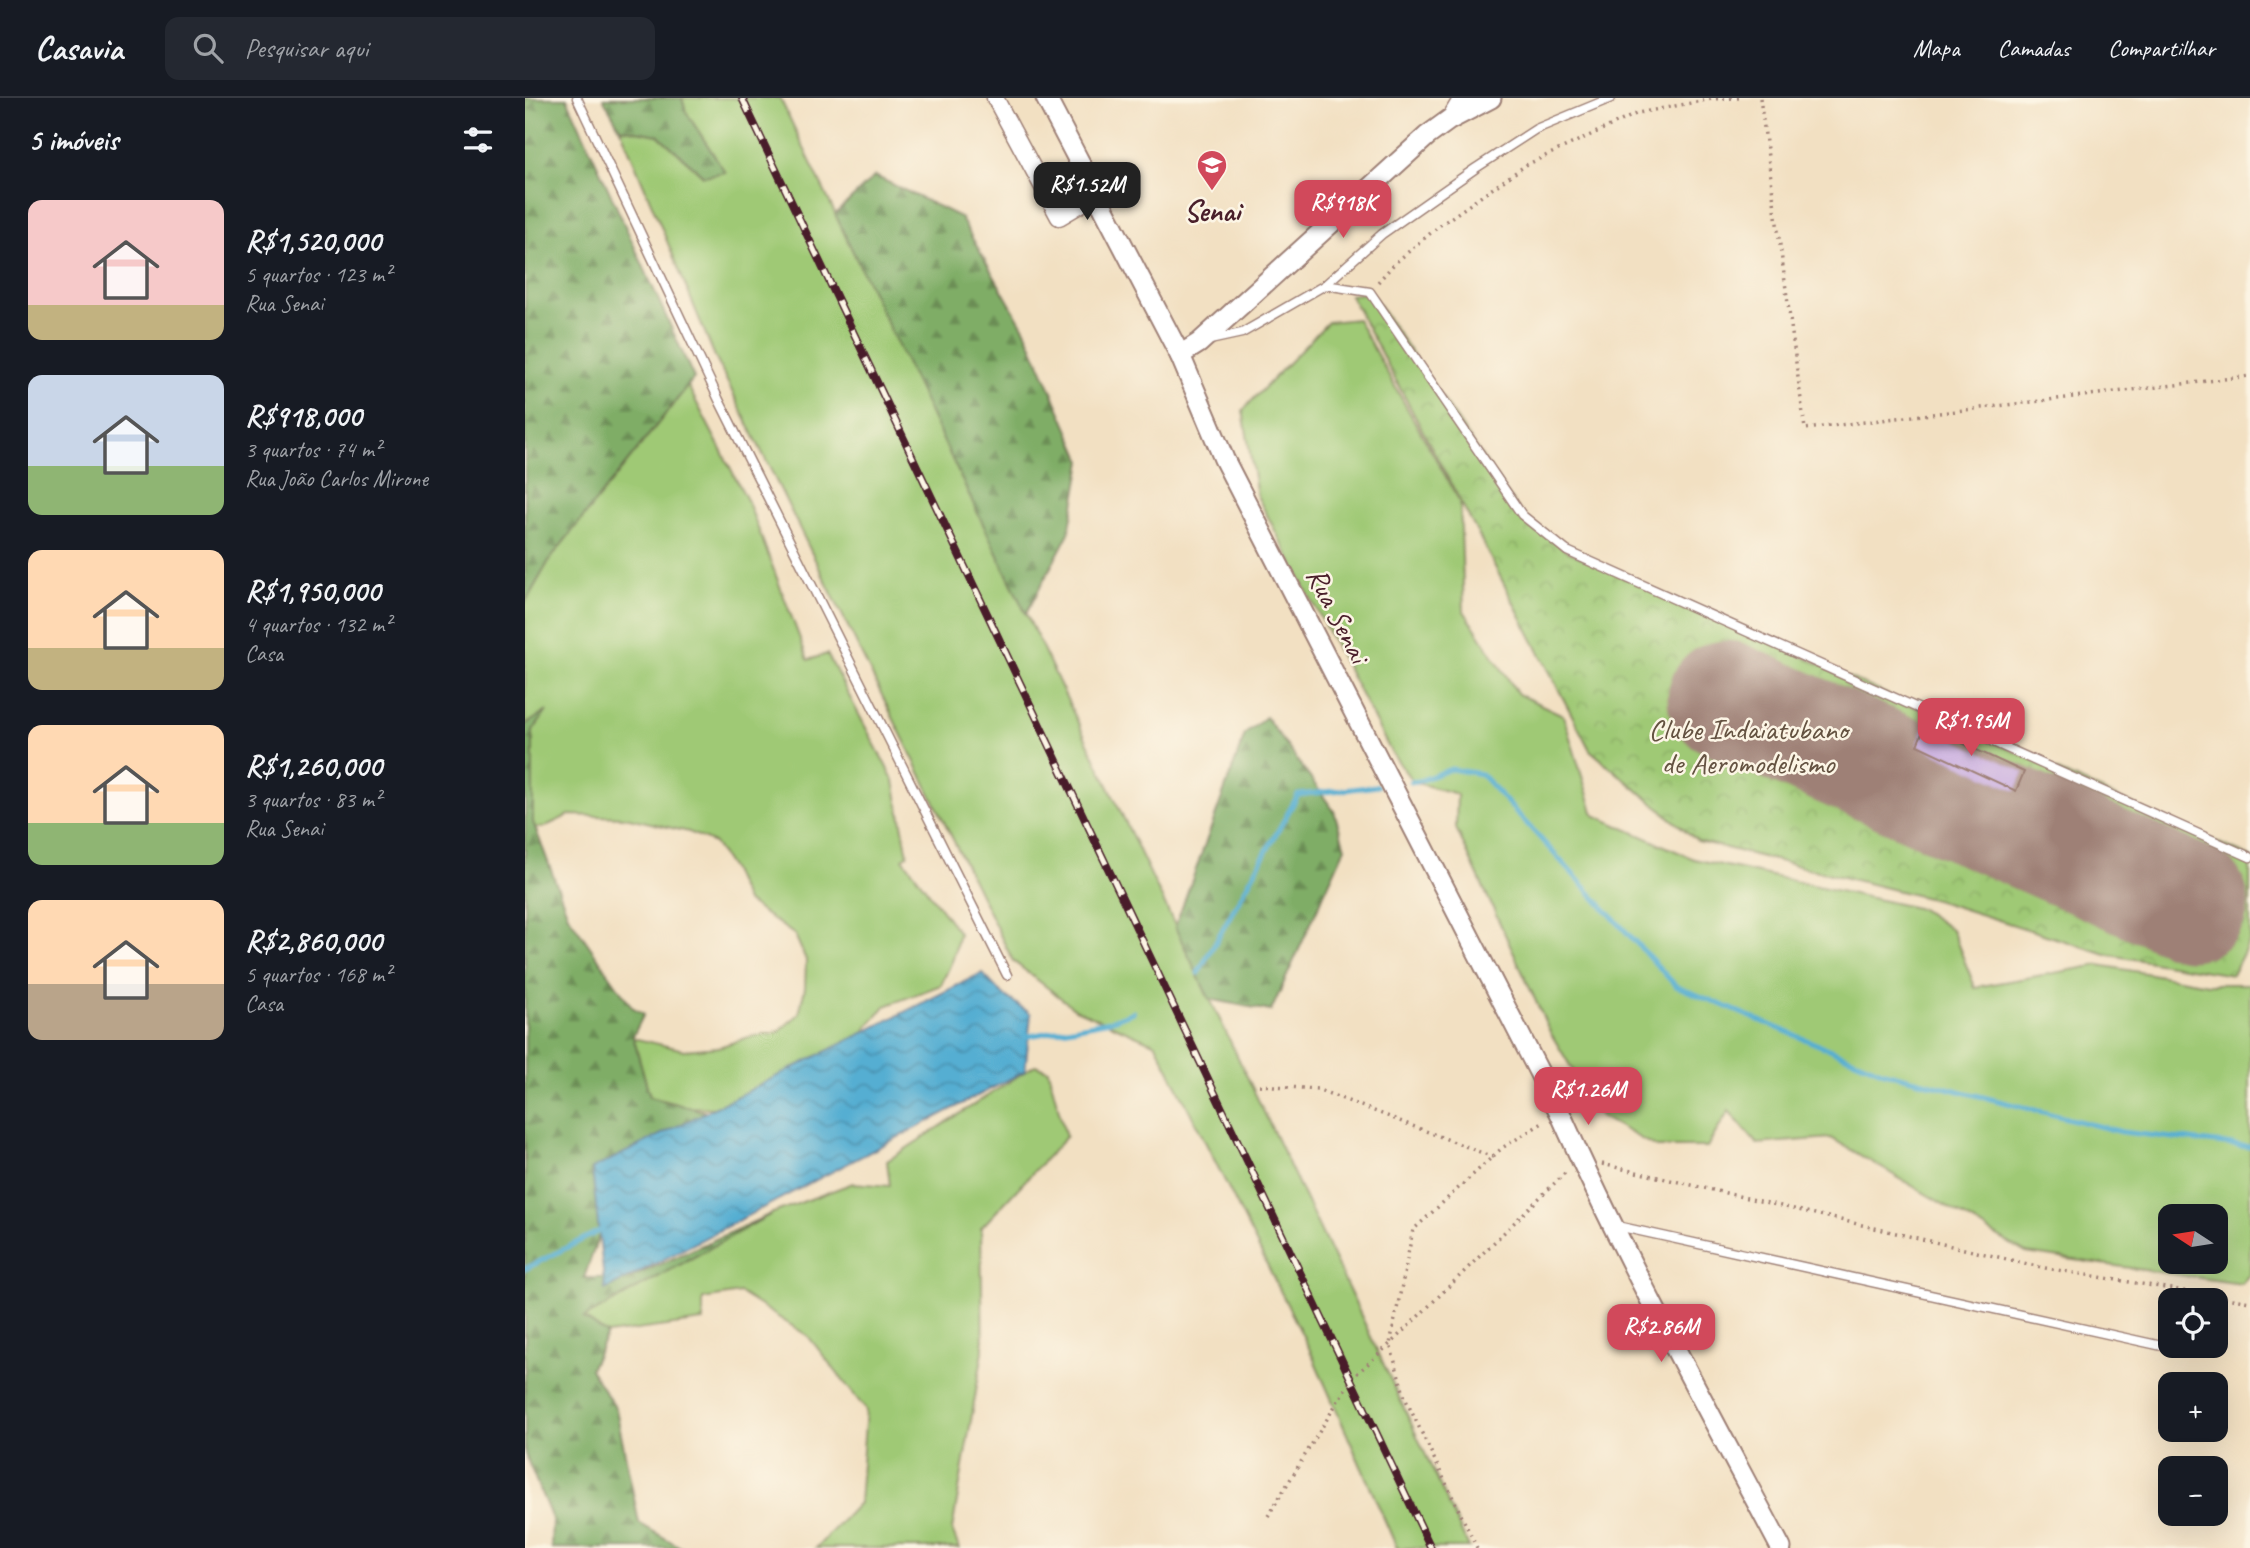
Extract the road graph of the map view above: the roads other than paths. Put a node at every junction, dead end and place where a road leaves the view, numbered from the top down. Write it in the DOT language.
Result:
graph roads {
  1 [pos="577,98"];
  2 [pos="995,98"];
  3 [pos="1046,98"];
  4 [pos="1462,98"];
  5 [pos="1491,98"];
  6 [pos="1611,98"];
  7 [pos="1449,120"];
  8 [pos="1096,195"];
  9 [pos="1325,285"];
  10 [pos="1199,343"];
  11 [pos="1180,355"];
  12 [pos="2250,857"];
  13 [pos="1007,975"];
  14 [pos="1614,1225"];
  15 [pos="2158,1345"];
  16 [pos="1781,1548"];
  1 -- 13 [label="lane"];
  2 -- 8 [label="street"];
  3 -- 8 [label="street, Rua Senai"];
  4 -- 7 [label="street"];
  5 -- 7 [label="street"];
  6 -- 9 [label="lane"];
  7 -- 10 [label="street"];
  8 -- 11 [label="street, Rua Senai"];
  9 -- 10 [label="lane"];
  9 -- 12 [label="lane"];
  10 -- 11 [label="street"];
  11 -- 14 [label="street, Rua Senai"];
  14 -- 15 [label="lane"];
  14 -- 16 [label="street, Rua Senai"];
}
